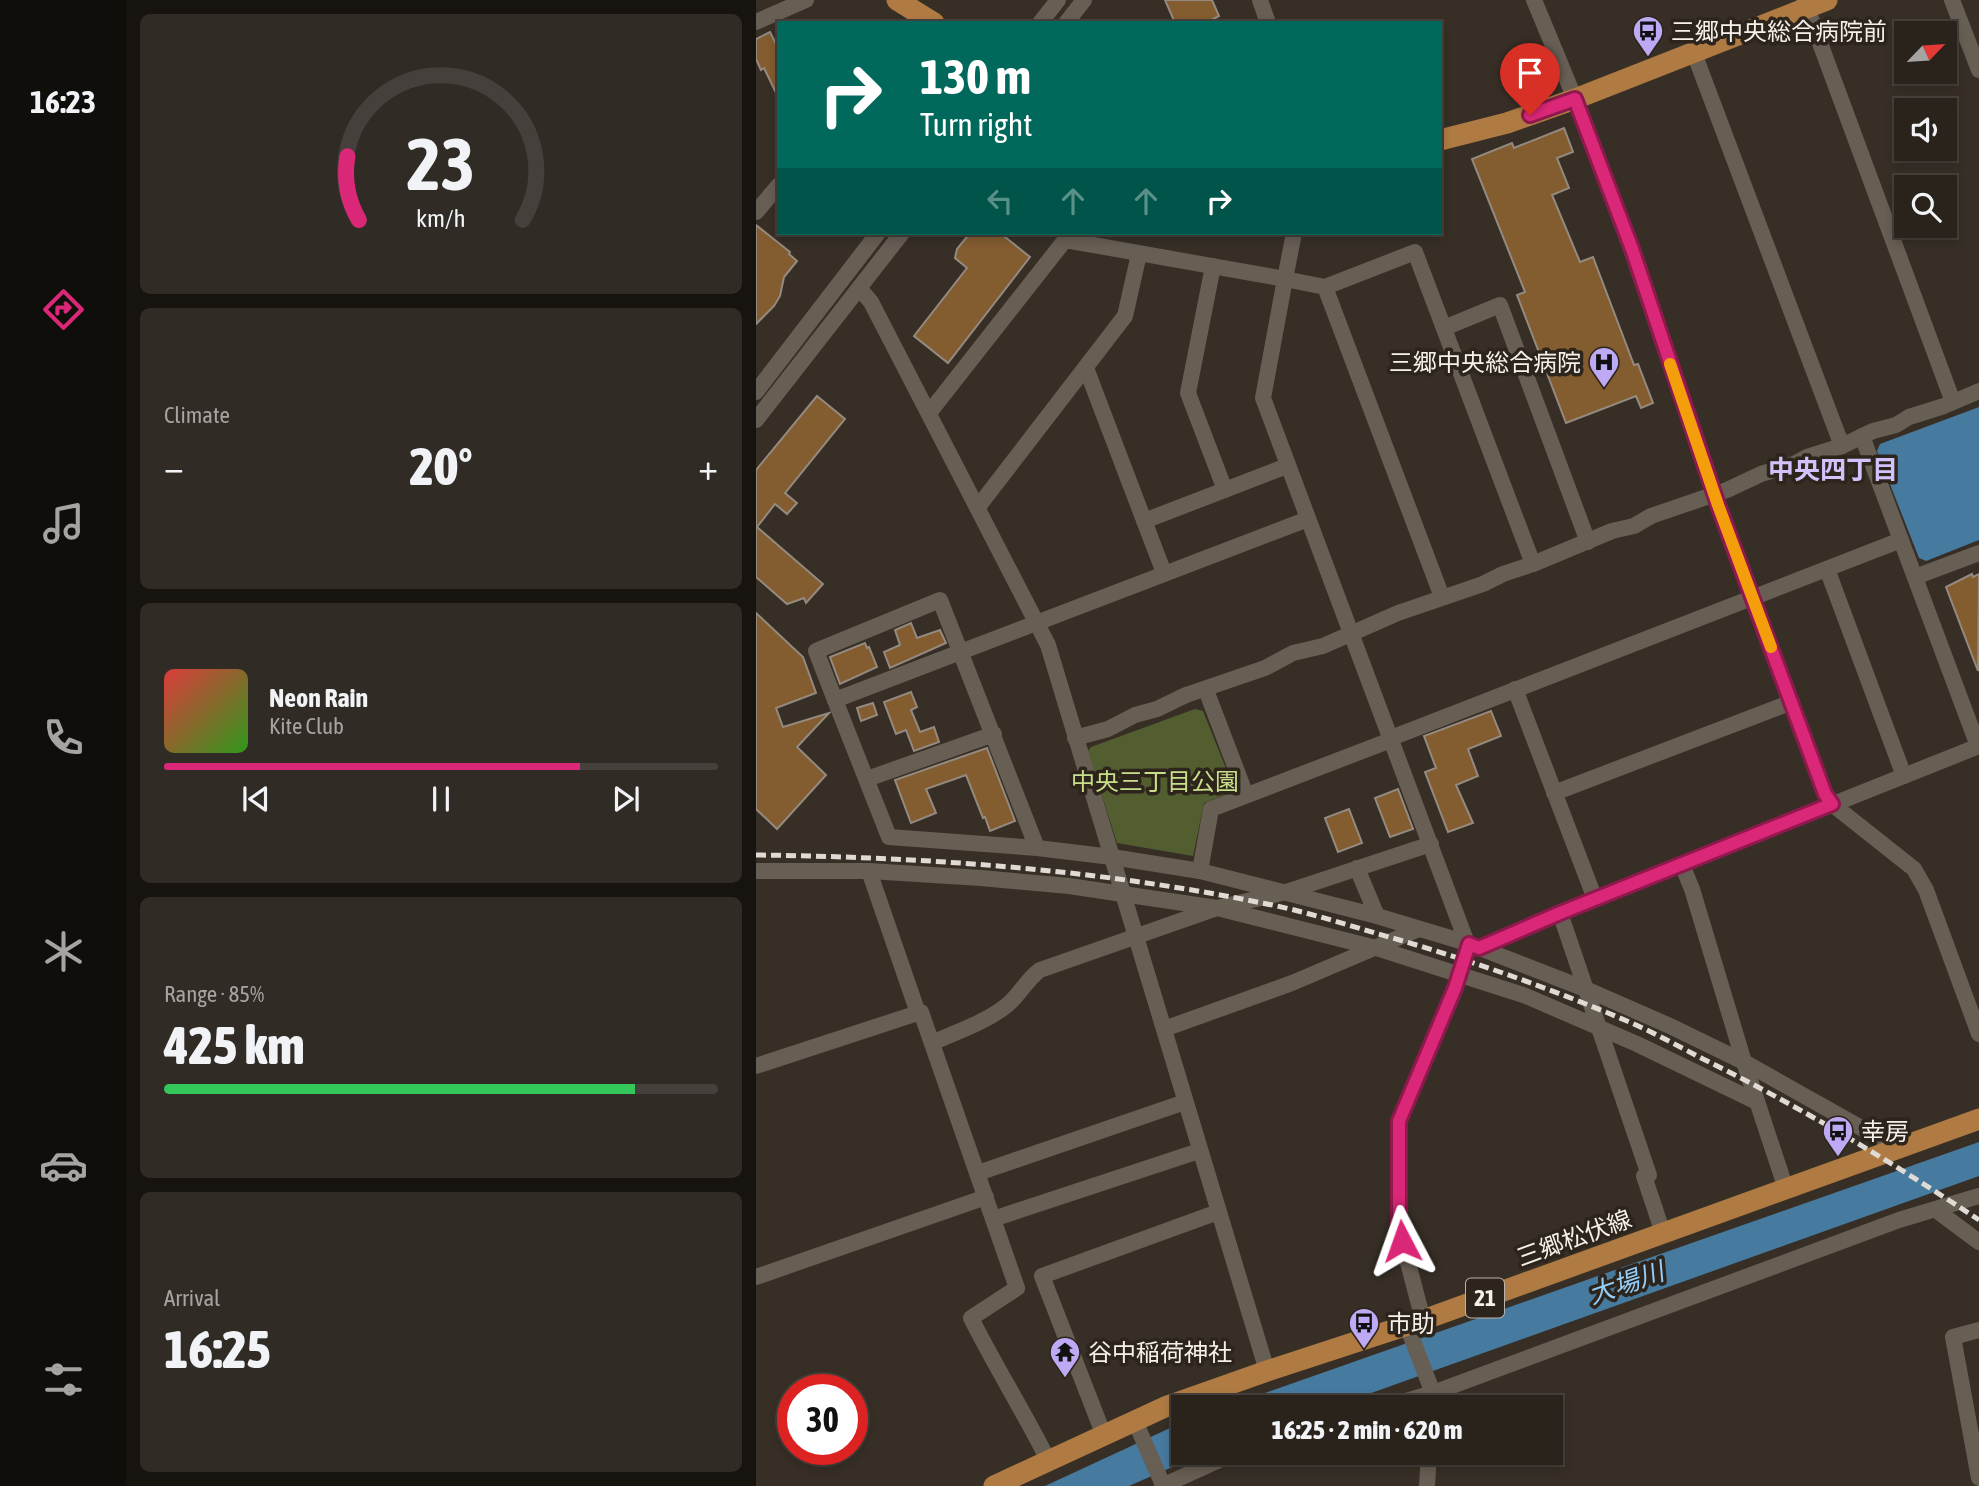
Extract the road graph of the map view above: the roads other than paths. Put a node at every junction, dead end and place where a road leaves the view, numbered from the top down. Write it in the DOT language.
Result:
graph roads {
  1 [pos="806,0"];
  2 [pos="897,0"];
  3 [pos="1058,0"];
  4 [pos="1084,0"];
  5 [pos="1261,0"];
  6 [pos="1534,0"];
  7 [pos="1828,0"];
  8 [pos="1952,0"];
  9 [pos="1806,4"];
  10 [pos="779,18"];
  11 [pos="931,21"];
  12 [pos="1042,21"];
  13 [pos="1068,21"];
  14 [pos="1267,21"];
  15 [pos="756,22"];
  16 [pos="1694,53"];
  17 [pos="1979,70"];
  18 [pos="1575,99"];
  19 [pos="1442,139"];
  20 [pos="777,187"];
  21 [pos="756,212"];
  22 [pos="876,235"];
  23 [pos="900,235"];
  24 [pos="1294,235"];
  25 [pos="1139,254"];
  26 [pos="1213,265"];
  27 [pos="1285,279"];
  28 [pos="1325,287"];
  29 [pos="859,288"];
  30 [pos="1444,328"];
  31 [pos="1086,368"];
  32 [pos="1979,391"];
  33 [pos="756,392"];
  34 [pos="1953,402"];
  35 [pos="929,413"];
  36 [pos="756,420"];
  37 [pos="1861,436"];
  38 [pos="1842,446"];
  39 [pos="1287,466"];
  40 [pos="1225,490"];
  41 [pos="1714,495"];
  42 [pos="978,508"];
  43 [pos="1308,519"];
  44 [pos="1144,521"];
  45 [pos="1901,540"];
  46 [pos="1588,542"];
  47 [pos="1979,553"];
  48 [pos="1533,564"];
  49 [pos="1827,569"];
  50 [pos="1164,573"];
  51 [pos="1915,577"];
  52 [pos="1442,597"];
  53 [pos="1752,598"];
  54 [pos="1037,622"];
  55 [pos="1352,632"];
  56 [pos="961,651"];
  57 [pos="1515,689"];
  58 [pos="1206,690"];
  59 [pos="835,700"];
  60 [pos="1792,702"];
  61 [pos="993,734"];
  62 [pos="1075,738"];
  63 [pos="1391,739"];
  64 [pos="1979,746"];
  65 [pos="1904,776"];
  66 [pos="867,779"];
  67 [pos="1554,793"];
  68 [pos="1246,795"];
  69 [pos="1832,804"];
  70 [pos="1431,844"];
  71 [pos="1037,848"];
  72 [pos="1112,857"];
  73 [pos="1682,865"];
  74 [pos="1357,868"];
  75 [pos="756,870"];
  76 [pos="869,871"];
  77 [pos="1200,871"];
  78 [pos="1286,892"];
  79 [pos="1121,893"];
  80 [pos="1595,900"];
  81 [pos="1217,908"];
  82 [pos="1560,913"];
  83 [pos="1377,916"];
  84 [pos="1419,929"];
  85 [pos="1136,938"];
  86 [pos="1472,945"];
  87 [pos="1376,948"];
  88 [pos="1459,975"];
  89 [pos="1588,990"];
  90 [pos="918,1013"];
  91 [pos="1599,1028"];
  92 [pos="1164,1029"];
  93 [pos="1979,1034"];
  94 [pos="932,1043"];
  95 [pos="759,1061"];
  96 [pos="1744,1062"];
  97 [pos="1185,1102"];
  98 [pos="1757,1102"];
  99 [pos="1979,1119"];
  100 [pos="1898,1148"];
  101 [pos="1199,1150"];
  102 [pos="978,1173"];
  103 [pos="1786,1189"];
  104 [pos="986,1197"];
  105 [pos="1977,1199"];
  106 [pos="1936,1210"];
  107 [pos="1218,1212"];
  108 [pos="993,1219"];
  109 [pos="1663,1233"];
  110 [pos="1979,1242"];
  111 [pos="756,1277"];
  112 [pos="1414,1328"];
  113 [pos="1979,1329"];
  114 [pos="1267,1371"];
  115 [pos="1432,1395"];
  116 [pos="1137,1426"];
  117 [pos="1103,1433"];
  118 [pos="1048,1460"];
  119 [pos="1206,1465"];
  120 [pos="1428,1465"];
  121 [pos="1979,1478"];
  122 [pos="1165,1482"];
  123 [pos="994,1486"];
  124 [pos="1191,1486"];
  125 [pos="1427,1486"];
  1 -- 10 [label="street"];
  2 -- 11 [label="main road"];
  3 -- 12 [label="street"];
  4 -- 13 [label="street"];
  5 -- 14 [label="street"];
  6 -- 18 [label="street"];
  7 -- 9 [label="main road"];
  8 -- 17 [label="street"];
  9 -- 16 [label="main road"];
  9 -- 34 [label="street"];
  10 -- 15 [label="street"];
  16 -- 18 [label="main road"];
  16 -- 38 [label="street"];
  18 -- 19 [label="main road"];
  18 -- 41 [label="street"];
  20 -- 21 [label="street"];
  22 -- 33 [label="street"];
  23 -- 29 [label="street"];
  24 -- 27 [label="street"];
  25 -- 26 [label="street"];
  25 -- 31 [label="street"];
  25 -- 35 [label="street"];
  26 -- 27 [label="street"];
  26 -- 40 [label="street"];
  27 -- 28 [label="street"];
  27 -- 39 [label="street"];
  28 -- 30 [label="street"];
  28 -- 52 [label="street"];
  29 -- 35 [label="street"];
  29 -- 36 [label="street"];
  30 -- 46 [label="street"];
  30 -- 48 [label="street"];
  31 -- 42 [label="street"];
  31 -- 44 [label="street"];
  32 -- 34 [label="street"];
  34 -- 37 [label="street"];
  35 -- 42 [label="street"];
  37 -- 38 [label="street"];
  37 -- 45 [label="street"];
  38 -- 41 [label="street"];
  39 -- 40 [label="street"];
  39 -- 43 [label="street"];
  40 -- 44 [label="street"];
  41 -- 46 [label="street"];
  41 -- 53 [label="street"];
  42 -- 54 [label="street"];
  43 -- 50 [label="street"];
  43 -- 55 [label="street"];
  44 -- 50 [label="street"];
  45 -- 49 [label="street"];
  45 -- 51 [label="street"];
  46 -- 48 [label="street"];
  47 -- 51 [label="street"];
  48 -- 52 [label="street"];
  49 -- 53 [label="street"];
  49 -- 65 [label="street"];
  50 -- 54 [label="street"];
  51 -- 64 [label="street"];
  52 -- 55 [label="street"];
  53 -- 57 [label="street"];
  53 -- 60 [label="street"];
  54 -- 56 [label="street"];
  54 -- 62 [label="street"];
  55 -- 58 [label="street"];
  55 -- 63 [label="street"];
  56 -- 59 [label="street"];
  56 -- 59 [label="street"];
  56 -- 61 [label="street"];
  57 -- 63 [label="street"];
  57 -- 67 [label="street"];
  58 -- 62 [label="street"];
  58 -- 68 [label="street"];
  59 -- 66 [label="street"];
  60 -- 67 [label="street"];
  60 -- 69 [label="street"];
  61 -- 66 [label="street"];
  61 -- 71 [label="street"];
  62 -- 72 [label="street"];
  63 -- 68 [label="street"];
  63 -- 70 [label="street"];
  64 -- 65 [label="street"];
  65 -- 69 [label="street"];
  66 -- 71 [label="street"];
  67 -- 80 [label="street"];
  68 -- 77 [label="street"];
  69 -- 73 [label="street"];
  69 -- 93 [label="street"];
  70 -- 74 [label="street"];
  70 -- 86 [label="street"];
  71 -- 72 [label="street"];
  72 -- 77 [label="street"];
  72 -- 79 [label="street"];
  73 -- 80 [label="street"];
  73 -- 96 [label="street"];
  74 -- 78 [label="street"];
  74 -- 83 [label="street"];
  75 -- 76 [label="street"];
  76 -- 79 [label="street"];
  76 -- 90 [label="street"];
  77 -- 78 [label="street"];
  78 -- 81 [label="street"];
  78 -- 83 [label="street"];
  79 -- 81 [label="street"];
  79 -- 85 [label="street"];
  80 -- 82 [label="street"];
  81 -- 85 [label="street"];
  81 -- 87 [label="street"];
  82 -- 86 [label="street"];
  82 -- 89 [label="street"];
  83 -- 84 [label="street"];
  84 -- 86 [label="street"];
  84 -- 87 [label="street"];
  85 -- 92 [label="street"];
  85 -- 94 [label="street"];
  86 -- 88 [label="street"];
  86 -- 89 [label="street"];
  87 -- 88 [label="street"];
  87 -- 92 [label="street"];
  88 -- 91 [label="street"];
  88 -- 112 [label="street"];
  89 -- 91 [label="street"];
  89 -- 96 [label="street"];
  90 -- 94 [label="street"];
  90 -- 95 [label="street"];
  91 -- 98 [label="street"];
  91 -- 109 [label="street"];
  92 -- 97 [label="street"];
  94 -- 102 [label="street"];
  96 -- 98 [label="street"];
  96 -- 100 [label="street"];
  97 -- 101 [label="street"];
  97 -- 102 [label="street"];
  98 -- 103 [label="street"];
  99 -- 100 [label="main road, 三郷松伏線 / 21"];
  100 -- 103 [label="main road, 三郷松伏線 / 21"];
  101 -- 107 [label="street"];
  101 -- 108 [label="street"];
  102 -- 104 [label="street"];
  103 -- 109 [label="main road, 三郷松伏線 / 21"];
  104 -- 108 [label="street"];
  104 -- 111 [label="street"];
  105 -- 106 [label="street"];
  106 -- 110 [label="street"];
  106 -- 115 [label="street"];
  107 -- 114 [label="street"];
  107 -- 117 [label="street"];
  108 -- 118 [label="street"];
  109 -- 112 [label="main road, 三郷松伏線 / 21"];
  112 -- 114 [label="main road, 三郷松伏線 / 21"];
  112 -- 115 [label="street"];
  113 -- 121 [label="street"];
  114 -- 116 [label="main road, 三郷松伏線 / 21"];
  116 -- 117 [label="main road, 三郷松伏線 / 21"];
  116 -- 122 [label="street"];
  117 -- 118 [label="main road, 三郷松伏線 / 21"];
  118 -- 123 [label="main road, 三郷松伏線 / 21"];
  119 -- 122 [label="street"];
  120 -- 125 [label="street"];
  122 -- 124 [label="street"];
}
